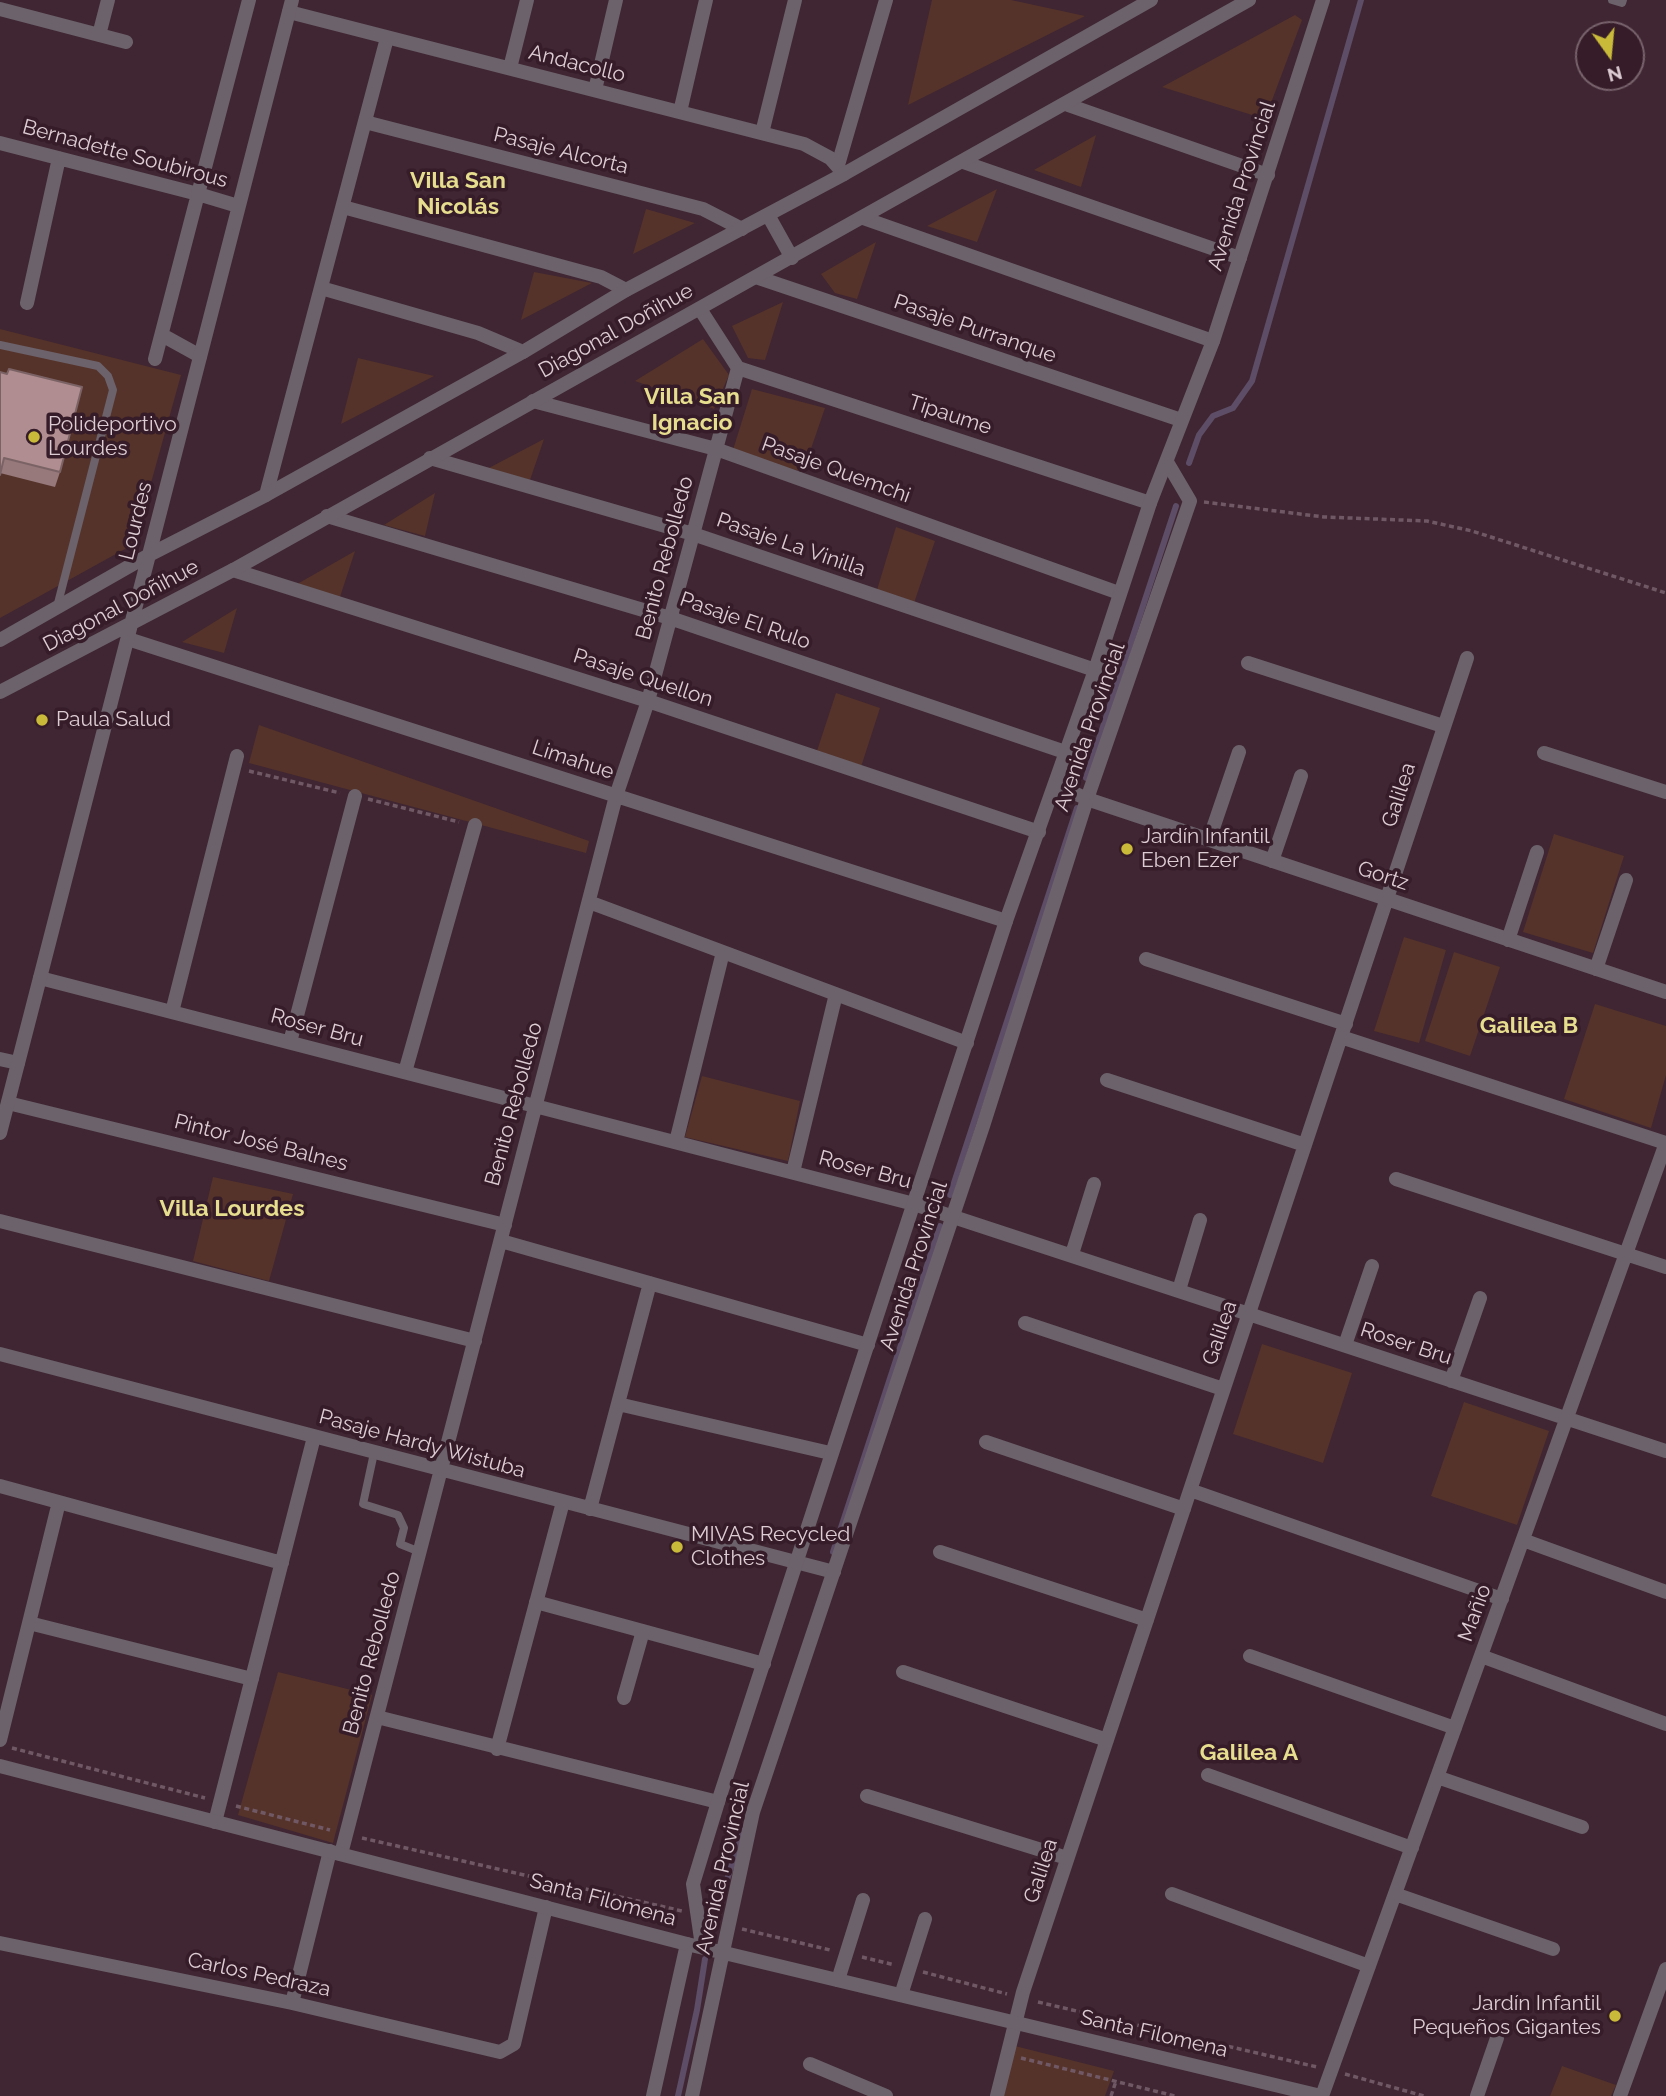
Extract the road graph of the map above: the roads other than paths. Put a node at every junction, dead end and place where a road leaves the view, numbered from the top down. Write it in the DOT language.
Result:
graph roads {
  1 [pos="108,0"];
  2 [pos="249,0"];
  3 [pos="527,0"];
  4 [pos="616,0"];
  5 [pos="706,0"];
  6 [pos="795,0"];
  7 [pos="886,0"];
  8 [pos="1151,0"];
  9 [pos="1249,0"];
  10 [pos="1612,0"];
  11 [pos="1623,0"];
  12 [pos="1321,3"];
  13 [pos="290,6"];
  14 [pos="0,9"];
  15 [pos="99,35"];
  16 [pos="387,38"];
  17 [pos="126,42"];
  18 [pos="510,68"];
  19 [pos="595,90"];
  20 [pos="1068,104"];
  21 [pos="680,112"];
  22 [pos="365,122"];
  23 [pos="762,133"];
  24 [pos="0,143"];
  25 [pos="59,158"];
  26 [pos="963,162"];
  27 [pos="841,169"];
  28 [pos="1268,175"];
  29 [pos="198,194"];
  30 [pos="238,206"];
  31 [pos="343,207"];
  32 [pos="768,215"];
  33 [pos="863,218"];
  34 [pos="742,229"];
  35 [pos="792,258"];
  36 [pos="1240,258"];
  37 [pos="756,277"];
  38 [pos="321,288"];
  39 [pos="626,290"];
  40 [pos="27,303"];
  41 [pos="699,309"];
  42 [pos="162,335"];
  43 [pos="1213,341"];
  44 [pos="0,345"];
  45 [pos="523,352"];
  46 [pos="200,356"];
  47 [pos="155,359"];
  48 [pos="738,368"];
  49 [pos="533,401"];
  50 [pos="1181,420"];
  51 [pos="716,449"];
  52 [pos="430,458"];
  53 [pos="1167,462"];
  54 [pos="266,495"];
  55 [pos="1150,503"];
  56 [pos="327,516"];
  57 [pos="693,534"];
  58 [pos="149,555"];
  59 [pos="233,570"];
  60 [pos="1119,593"];
  61 [pos="57,607"];
  62 [pos="670,618"];
  63 [pos="132,624"];
  64 [pos="128,639"];
  65 [pos="0,640"];
  66 [pos="1466,658"];
  67 [pos="1248,663"];
  68 [pos="1095,670"];
  69 [pos="0,692"];
  70 [pos="648,701"];
  71 [pos="1443,726"];
  72 [pos="1065,752"];
  73 [pos="1239,752"];
  74 [pos="1544,753"];
  75 [pos="237,756"];
  76 [pos="1301,776"];
  77 [pos="1055,785"];
  78 [pos="1666,792"];
  79 [pos="355,796"];
  80 [pos="616,796"];
  81 [pos="1087,799"];
  82 [pos="475,825"];
  83 [pos="1039,832"];
  84 [pos="1209,840"];
  85 [pos="1537,852"];
  86 [pos="1272,861"];
  87 [pos="1626,880"];
  88 [pos="1387,899"];
  89 [pos="589,902"];
  90 [pos="1006,921"];
  91 [pos="1508,940"];
  92 [pos="723,952"];
  93 [pos="1146,959"];
  94 [pos="1595,969"];
  95 [pos="40,978"];
  96 [pos="1666,992"];
  97 [pos="836,994"];
  98 [pos="172,1012"];
  99 [pos="1343,1031"];
  100 [pos="290,1042"];
  101 [pos="967,1043"];
  102 [pos="0,1059"];
  103 [pos="18,1063"];
  104 [pos="405,1072"];
  105 [pos="1107,1080"];
  106 [pos="8,1102"];
  107 [pos="536,1106"];
  108 [pos="0,1133"];
  109 [pos="676,1142"];
  110 [pos="1666,1143"];
  111 [pos="1305,1145"];
  112 [pos="793,1172"];
  113 [pos="1396,1179"];
  114 [pos="1094,1184"];
  115 [pos="914,1204"];
  116 [pos="953,1215"];
  117 [pos="1200,1220"];
  118 [pos="0,1221"];
  119 [pos="505,1225"];
  120 [pos="501,1241"];
  121 [pos="1072,1254"];
  122 [pos="1626,1254"];
  123 [pos="1372,1266"];
  124 [pos="1666,1267"];
  125 [pos="650,1283"];
  126 [pos="1179,1290"];
  127 [pos="1480,1298"];
  128 [pos="1249,1313"];
  129 [pos="1025,1323"];
  130 [pos="475,1341"];
  131 [pos="868,1345"];
  132 [pos="1345,1345"];
  133 [pos="0,1354"];
  134 [pos="1451,1381"];
  135 [pos="1223,1389"];
  136 [pos="618,1404"];
  137 [pos="1567,1419"];
  138 [pos="314,1437"];
  139 [pos="986,1442"];
  140 [pos="1666,1451"];
  141 [pos="374,1453"];
  142 [pos="830,1453"];
  143 [pos="441,1470"];
  144 [pos="0,1486"];
  145 [pos="1190,1490"];
  146 [pos="59,1502"];
  147 [pos="563,1502"];
  148 [pos="590,1509"];
  149 [pos="1184,1509"];
  150 [pos="1523,1540"];
  151 [pos="420,1552"];
  152 [pos="940,1552"];
  153 [pos="795,1562"];
  154 [pos="282,1563"];
  155 [pos="834,1572"];
  156 [pos="1666,1592"];
  157 [pos="1502,1599"];
  158 [pos="536,1602"];
  159 [pos="1147,1620"];
  160 [pos="29,1623"];
  161 [pos="643,1631"];
  162 [pos="1250,1656"];
  163 [pos="1481,1657"];
  164 [pos="764,1664"];
  165 [pos="903,1672"];
  166 [pos="252,1679"];
  167 [pos="624,1698"];
  168 [pos="377,1717"];
  169 [pos="1666,1724"];
  170 [pos="1455,1728"];
  171 [pos="0,1740"];
  172 [pos="1107,1740"];
  173 [pos="497,1749"];
  174 [pos="0,1766"];
  175 [pos="1208,1774"];
  176 [pos="1437,1777"];
  177 [pos="867,1796"];
  178 [pos="718,1802"];
  179 [pos="215,1822"];
  180 [pos="1582,1827"];
  181 [pos="1412,1848"];
  182 [pos="335,1853"];
  183 [pos="1067,1858"];
  184 [pos="1172,1894"];
  185 [pos="1395,1894"];
  186 [pos="863,1900"];
  187 [pos="546,1907"];
  188 [pos="925,1919"];
  189 [pos="0,1943"];
  190 [pos="694,1945"];
  191 [pos="1553,1949"];
  192 [pos="724,1952"];
  193 [pos="1369,1966"];
  194 [pos="1666,1969"];
  195 [pos="838,1980"];
  196 [pos="901,1995"];
  197 [pos="292,2003"];
  198 [pos="1013,2022"];
  199 [pos="1497,2038"];
  200 [pos="810,2064"];
  201 [pos="653,2096"];
  202 [pos="692,2096"];
  203 [pos="886,2096"];
  204 [pos="997,2096"];
  205 [pos="1321,2096"];
  206 [pos="1477,2096"];
  207 [pos="1620,2096"];
  1 -- 15 [label="street"];
  2 -- 29 [label="street"];
  3 -- 18 [label="street"];
  4 -- 19 [label="street"];
  5 -- 21 [label="street"];
  6 -- 23 [label="street"];
  7 -- 27 [label="street"];
  8 -- 27 [label="street, Diagonal Doñihue"];
  9 -- 20 [label="street, Diagonal Doñihue"];
  10 -- 11 [label="lane"];
  12 -- 28 [label="street, Avenida Provincial"];
  13 -- 16 [label="street, Andacollo"];
  13 -- 30 [label="street, Lourdes"];
  14 -- 15 [label="street"];
  15 -- 17 [label="street"];
  16 -- 18 [label="street, Andacollo"];
  16 -- 22 [label="street"];
  18 -- 19 [label="street, Andacollo"];
  19 -- 21 [label="street, Andacollo"];
  20 -- 26 [label="street, Diagonal Doñihue"];
  20 -- 28 [label="street"];
  21 -- 23 [label="street, Andacollo"];
  22 -- 31 [label="street"];
  22 -- 34 [label="street, Pasaje Alcorta"];
  23 -- 27 [label="street, Andacollo"];
  24 -- 25 [label="street, Bernadette Soubirous"];
  25 -- 29 [label="street, Bernadette Soubirous"];
  25 -- 40 [label="street"];
  26 -- 33 [label="street, Diagonal Doñihue"];
  26 -- 36 [label="street"];
  27 -- 32 [label="street, Diagonal Doñihue"];
  28 -- 36 [label="street, Avenida Provincial"];
  29 -- 30 [label="street, Bernadette Soubirous"];
  29 -- 42 [label="street"];
  30 -- 46 [label="street, Lourdes"];
  31 -- 38 [label="street"];
  31 -- 39 [label="street"];
  32 -- 34 [label="street, Diagonal Doñihue"];
  32 -- 35 [label="street"];
  33 -- 35 [label="street, Diagonal Doñihue"];
  33 -- 43 [label="street"];
  34 -- 39 [label="street, Diagonal Doñihue"];
  35 -- 37 [label="street, Diagonal Doñihue"];
  36 -- 43 [label="street, Avenida Provincial"];
  37 -- 41 [label="street, Diagonal Doñihue"];
  37 -- 50 [label="street, Pasaje Purranque"];
  38 -- 45 [label="street"];
  38 -- 54 [label="street"];
  39 -- 45 [label="street, Diagonal Doñihue"];
  41 -- 48 [label="street"];
  41 -- 49 [label="street, Diagonal Doñihue"];
  42 -- 46 [label="street"];
  42 -- 47 [label="street"];
  43 -- 50 [label="street, Avenida Provincial"];
  44 -- 61 [label="lane"];
  45 -- 54 [label="street, Diagonal Doñihue"];
  46 -- 58 [label="street, Lourdes"];
  48 -- 51 [label="street, Benito Rebolledo"];
  48 -- 55 [label="street, Tipaume"];
  49 -- 51 [label="street, Pasaje Quemchi"];
  49 -- 52 [label="street, Diagonal Doñihue"];
  50 -- 53 [label="street, Avenida Provincial"];
  51 -- 57 [label="street, Benito Rebolledo"];
  51 -- 60 [label="street, Pasaje Quemchi"];
  52 -- 56 [label="street, Diagonal Doñihue"];
  52 -- 57 [label="street, Pasaje La Vinilla"];
  53 -- 55 [label="street, Avenida Provincial"];
  53 -- 81 [label="street, Avenida Provincial"];
  54 -- 58 [label="street, Diagonal Doñihue"];
  55 -- 60 [label="street, Avenida Provincial"];
  56 -- 59 [label="street, Diagonal Doñihue"];
  56 -- 62 [label="street, Pasaje El Rulo"];
  57 -- 62 [label="street, Benito Rebolledo"];
  57 -- 68 [label="street, Pasaje La Vinilla"];
  58 -- 61 [label="street, Diagonal Doñihue"];
  58 -- 63 [label="street, Lourdes"];
  59 -- 63 [label="street, Diagonal Doñihue"];
  59 -- 70 [label="street, Pasaje Quellon"];
  60 -- 68 [label="street, Avenida Provincial"];
  61 -- 65 [label="street, Diagonal Doñihue"];
  62 -- 70 [label="street, Benito Rebolledo"];
  62 -- 72 [label="street, Pasaje El Rulo"];
  63 -- 64 [label="street, Lourdes"];
  63 -- 69 [label="street, Diagonal Doñihue"];
  64 -- 80 [label="street, Limahue"];
  64 -- 95 [label="street, Lourdes"];
  66 -- 71 [label="street, Galilea"];
  67 -- 71 [label="street"];
  68 -- 72 [label="street, Avenida Provincial"];
  70 -- 80 [label="street, Benito Rebolledo"];
  70 -- 83 [label="street, Pasaje Quellon"];
  71 -- 88 [label="street, Galilea"];
  72 -- 77 [label="street, Avenida Provincial"];
  73 -- 84 [label="street"];
  74 -- 78 [label="street"];
  75 -- 98 [label="street"];
  76 -- 86 [label="street"];
  77 -- 81 [label="street, Gortz"];
  77 -- 83 [label="street, Avenida Provincial"];
  79 -- 100 [label="street"];
  80 -- 89 [label="street, Benito Rebolledo"];
  80 -- 90 [label="street, Limahue"];
  81 -- 84 [label="street, Gortz"];
  81 -- 116 [label="street, Avenida Provincial"];
  82 -- 104 [label="street"];
  83 -- 90 [label="street, Avenida Provincial"];
  84 -- 86 [label="street, Gortz"];
  85 -- 91 [label="street"];
  86 -- 88 [label="street, Gortz"];
  87 -- 94 [label="street"];
  88 -- 91 [label="street, Gortz"];
  88 -- 99 [label="street, Galilea"];
  89 -- 92 [label="street"];
  89 -- 107 [label="street, Benito Rebolledo"];
  90 -- 101 [label="street, Avenida Provincial"];
  91 -- 94 [label="street, Gortz"];
  92 -- 97 [label="street"];
  92 -- 109 [label="street"];
  93 -- 99 [label="street"];
  94 -- 96 [label="street, Gortz"];
  95 -- 98 [label="street, Roser Bru"];
  95 -- 103 [label="street, Lourdes"];
  97 -- 101 [label="street"];
  97 -- 112 [label="street"];
  98 -- 100 [label="street, Roser Bru"];
  99 -- 110 [label="street"];
  99 -- 111 [label="street, Galilea"];
  100 -- 104 [label="street, Roser Bru"];
  101 -- 115 [label="street, Avenida Provincial"];
  102 -- 103 [label="street"];
  103 -- 106 [label="street, Lourdes"];
  104 -- 107 [label="street, Roser Bru"];
  105 -- 111 [label="street"];
  106 -- 108 [label="street, Lourdes"];
  106 -- 119 [label="street, Pintor José Balnes"];
  107 -- 109 [label="street, Roser Bru"];
  107 -- 119 [label="street, Benito Rebolledo"];
  109 -- 112 [label="street, Roser Bru"];
  110 -- 122 [label="street, Mañio"];
  111 -- 128 [label="street, Galilea"];
  112 -- 115 [label="street, Roser Bru"];
  113 -- 122 [label="street"];
  114 -- 121 [label="street"];
  115 -- 116 [label="street, Roser Bru"];
  115 -- 131 [label="street, Avenida Provincial"];
  116 -- 121 [label="street, Roser Bru"];
  116 -- 155 [label="street, Avenida Provincial"];
  117 -- 126 [label="street"];
  118 -- 130 [label="street"];
  119 -- 120 [label="street, Benito Rebolledo"];
  120 -- 125 [label="street"];
  120 -- 130 [label="street, Benito Rebolledo"];
  121 -- 126 [label="street, Roser Bru"];
  122 -- 124 [label="street"];
  122 -- 137 [label="street, Mañio"];
  123 -- 132 [label="street"];
  125 -- 131 [label="street"];
  125 -- 136 [label="street"];
  126 -- 128 [label="street, Roser Bru"];
  127 -- 134 [label="street"];
  128 -- 132 [label="street, Roser Bru"];
  128 -- 135 [label="street, Galilea"];
  129 -- 135 [label="street"];
  130 -- 143 [label="street, Benito Rebolledo"];
  131 -- 142 [label="street, Avenida Provincial"];
  132 -- 134 [label="street, Roser Bru"];
  133 -- 138 [label="street, Pasaje Hardy Wistuba"];
  134 -- 137 [label="street, Roser Bru"];
  135 -- 145 [label="street, Galilea"];
  136 -- 142 [label="street"];
  136 -- 148 [label="street"];
  137 -- 140 [label="street, Roser Bru"];
  137 -- 150 [label="street, Mañio"];
  138 -- 141 [label="street, Pasaje Hardy Wistuba"];
  138 -- 154 [label="street"];
  139 -- 149 [label="street"];
  141 -- 143 [label="street, Pasaje Hardy Wistuba"];
  141 -- 151 [label="lane"];
  142 -- 153 [label="street, Avenida Provincial"];
  143 -- 147 [label="street, Pasaje Hardy Wistuba"];
  143 -- 151 [label="street, Benito Rebolledo"];
  144 -- 146 [label="street"];
  145 -- 149 [label="street, Galilea"];
  145 -- 157 [label="street"];
  146 -- 154 [label="street"];
  146 -- 160 [label="street"];
  147 -- 148 [label="street, Pasaje Hardy Wistuba"];
  147 -- 158 [label="street"];
  148 -- 153 [label="street, Pasaje Hardy Wistuba"];
  149 -- 159 [label="street, Galilea"];
  150 -- 156 [label="street"];
  150 -- 157 [label="street, Mañio"];
  151 -- 168 [label="street, Benito Rebolledo"];
  152 -- 159 [label="street"];
  153 -- 155 [label="street, Pasaje Hardy Wistuba"];
  153 -- 164 [label="street, Avenida Provincial"];
  154 -- 166 [label="street"];
  155 -- 192 [label="street, Avenida Provincial"];
  157 -- 163 [label="street, Mañio"];
  158 -- 161 [label="street"];
  158 -- 173 [label="street"];
  159 -- 172 [label="street, Galilea"];
  160 -- 166 [label="street"];
  160 -- 171 [label="street"];
  161 -- 164 [label="street"];
  161 -- 167 [label="street"];
  162 -- 170 [label="street"];
  163 -- 169 [label="street"];
  163 -- 170 [label="street, Mañio"];
  164 -- 178 [label="street, Avenida Provincial"];
  165 -- 172 [label="street"];
  166 -- 179 [label="street"];
  168 -- 173 [label="street"];
  168 -- 182 [label="street, Benito Rebolledo"];
  170 -- 176 [label="street, Mañio"];
  172 -- 183 [label="street, Galilea"];
  173 -- 178 [label="street"];
  174 -- 179 [label="street, Santa Filomena"];
  175 -- 181 [label="street"];
  176 -- 180 [label="street"];
  176 -- 181 [label="street, Mañio"];
  177 -- 183 [label="street"];
  178 -- 190 [label="street, Avenida Provincial"];
  179 -- 182 [label="street, Santa Filomena"];
  181 -- 185 [label="street, Mañio"];
  182 -- 187 [label="street, Santa Filomena"];
  182 -- 197 [label="street, Benito Rebolledo"];
  183 -- 198 [label="street, Galilea"];
  184 -- 193 [label="street"];
  185 -- 191 [label="street"];
  185 -- 193 [label="street, Mañio"];
  186 -- 195 [label="street"];
  187 -- 190 [label="street, Santa Filomena"];
  187 -- 197 [label="street, Carlos Pedraza"];
  188 -- 196 [label="street"];
  189 -- 197 [label="street, Carlos Pedraza"];
  190 -- 192 [label="street, Santa Filomena"];
  190 -- 201 [label="street, Avenida Provincial"];
  192 -- 195 [label="street, Santa Filomena"];
  192 -- 202 [label="street, Avenida Provincial"];
  193 -- 205 [label="street, Mañio"];
  194 -- 207 [label="street"];
  195 -- 196 [label="street, Santa Filomena"];
  196 -- 198 [label="street, Santa Filomena"];
  198 -- 204 [label="street, Galilea"];
  198 -- 205 [label="street, Santa Filomena"];
  199 -- 206 [label="street"];
  200 -- 203 [label="street"];
}
